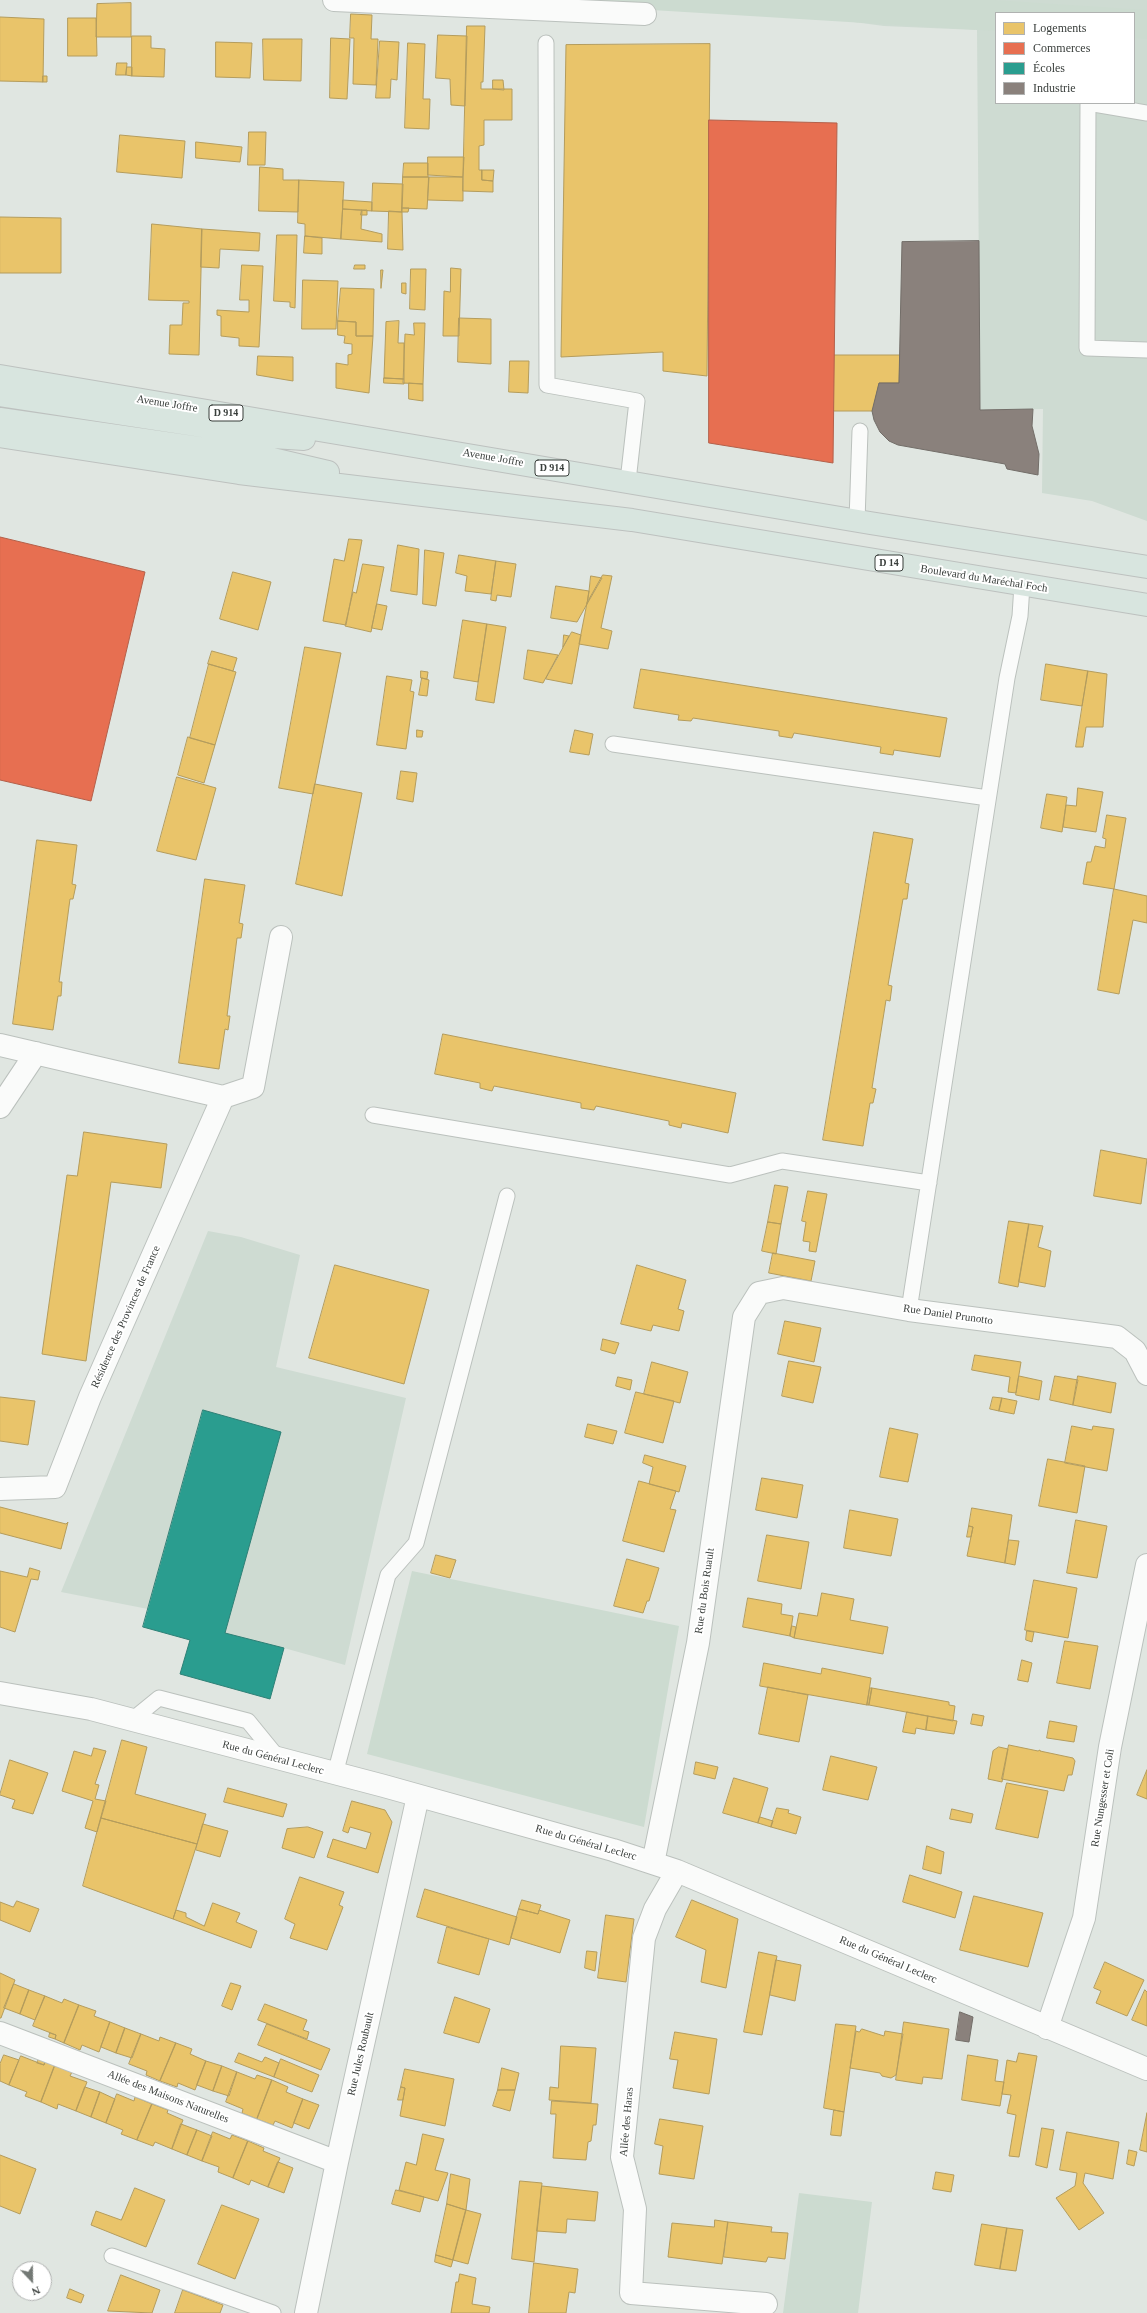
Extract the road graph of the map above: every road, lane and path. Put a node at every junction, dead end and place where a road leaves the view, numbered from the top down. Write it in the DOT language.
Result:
graph roads {
  1 [pos="334,0"];
  2 [pos="645,14"];
  3 [pos="546,43"];
  4 [pos="1088,104"];
  5 [pos="1094,104"];
  6 [pos="1147,113"];
  7 [pos="1147,350"];
  8 [pos="0,376"];
  9 [pos="0,395"];
  10 [pos="0,419"];
  11 [pos="860,431"];
  12 [pos="0,436"];
  13 [pos="453,451"];
  14 [pos="628,481"];
  15 [pos="444,497"];
  16 [pos="857,521"];
  17 [pos="1147,567"];
  18 [pos="1022,585"];
  19 [pos="1147,604"];
  20 [pos="613,744"];
  21 [pos="988,798"];
  22 [pos="281,937"];
  23 [pos="0,1045"];
  24 [pos="36,1053"];
  25 [pos="223,1097"];
  26 [pos="0,1107"];
  27 [pos="373,1115"];
  28 [pos="929,1182"];
  29 [pos="507,1196"];
  30 [pos="909,1310"];
  31 [pos="744,1317"];
  32 [pos="1147,1374"];
  33 [pos="0,1489"];
  34 [pos="1147,1565"];
  35 [pos="0,1693"];
  36 [pos="132,1720"];
  37 [pos="279,1759"];
  38 [pos="335,1774"];
  39 [pos="418,1796"];
  40 [pos="653,1863"];
  41 [pos="677,1871"];
  42 [pos="1047,2028"];
  43 [pos="0,2033"];
  44 [pos="1147,2069"];
  45 [pos="337,2162"];
  46 [pos="112,2256"];
  47 [pos="766,2304"];
  48 [pos="274,2313"];
  49 [pos="306,2313"];
  1 -- 2 [label="street"];
  3 -- 14 [label="lane"];
  4 -- 7 [label="lane"];
  5 -- 6 [label="lane"];
  8 -- 13 [label="main road, Avenue Joffre / D 914"];
  9 -- 13 [label="main road, Avenue Joffre / D 914"];
  10 -- 15 [label="main road"];
  11 -- 16 [label="lane"];
  12 -- 15 [label="main road"];
  13 -- 14 [label="main road, Avenue Joffre / D 914"];
  14 -- 16 [label="main road, Avenue Joffre / D 914"];
  15 -- 18 [label="main road, Boulevard du Maréchal Foch / D 14"];
  16 -- 17 [label="main road"];
  18 -- 19 [label="main road, Boulevard du Maréchal Foch / D 14"];
  18 -- 21 [label="lane"];
  20 -- 21 [label="lane"];
  21 -- 28 [label="lane"];
  22 -- 25 [label="street"];
  23 -- 24 [label="street"];
  24 -- 25 [label="street"];
  24 -- 26 [label="street"];
  25 -- 33 [label="street, Résidence des Provinces de France"];
  27 -- 28 [label="lane"];
  28 -- 30 [label="lane"];
  29 -- 38 [label="lane"];
  30 -- 31 [label="street, Rue Daniel Prunotto"];
  30 -- 32 [label="street, Rue Daniel Prunotto"];
  31 -- 40 [label="street, Rue du Bois Ruault"];
  34 -- 42 [label="street, Rue Nungesser et Coli"];
  35 -- 36 [label="street, Rue du Général Leclerc"];
  36 -- 37 [label="street, Rue du Général Leclerc"];
  36 -- 37 [label="lane"];
  37 -- 38 [label="street, Rue du Général Leclerc"];
  38 -- 39 [label="street, Rue du Général Leclerc"];
  39 -- 40 [label="street, Rue du Général Leclerc"];
  39 -- 45 [label="street, Rue Jules Roubault"];
  40 -- 41 [label="street, Rue du Général Leclerc"];
  41 -- 42 [label="street, Rue du Général Leclerc"];
  41 -- 47 [label="street, Allée des Haras"];
  42 -- 44 [label="street, Rue du Général Leclerc"];
  43 -- 45 [label="street, Allée des Maisons Naturelles"];
  45 -- 49 [label="street, Rue Jules Roubault"];
  46 -- 48 [label="lane"];
}
